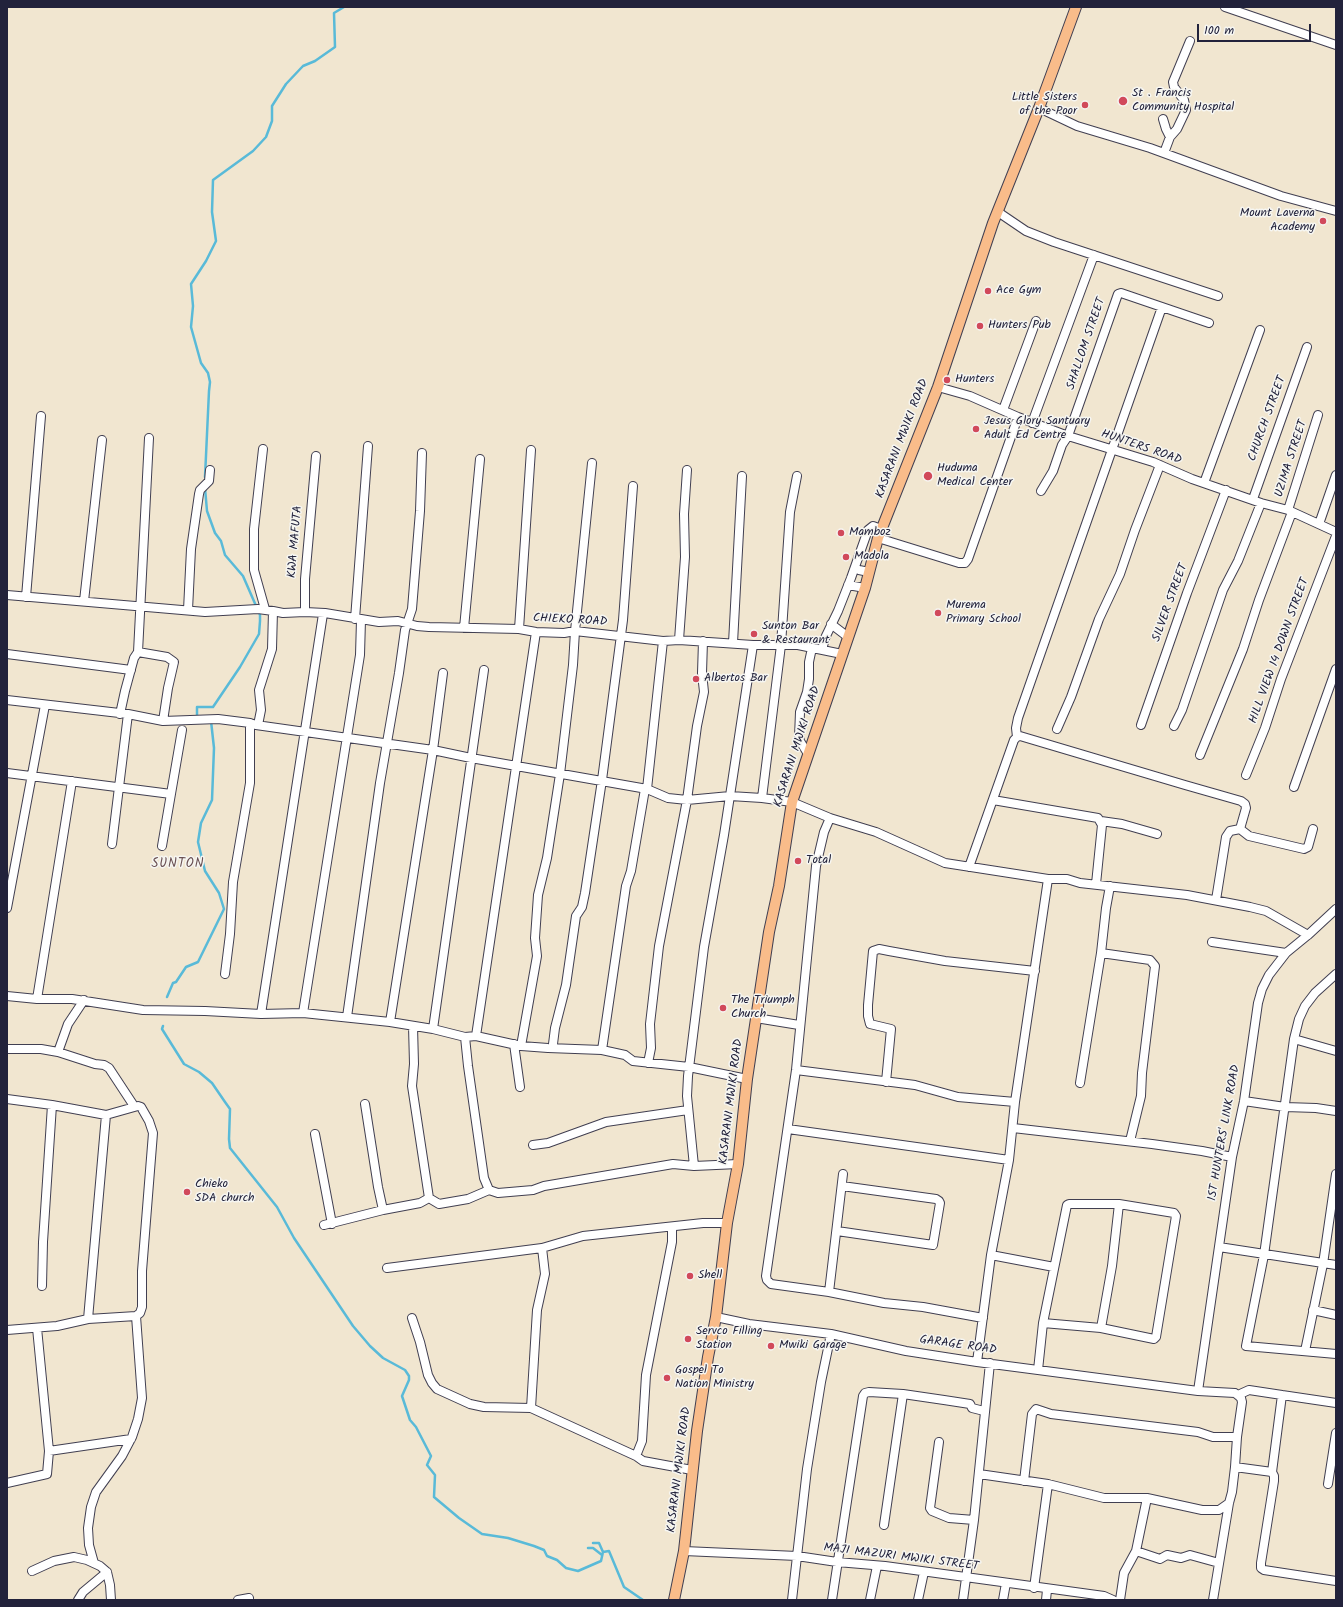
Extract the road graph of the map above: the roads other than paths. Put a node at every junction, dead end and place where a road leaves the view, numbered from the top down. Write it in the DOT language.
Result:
graph roads {
  1 [pos="1076,7"];
  2 [pos="1225,7"];
  3 [pos="1190,41"];
  4 [pos="1336,45"];
  5 [pos="1039,108"];
  6 [pos="1163,118"];
  7 [pos="1170,137"];
  8 [pos="1164,153"];
  9 [pos="1336,211"];
  10 [pos="998,212"];
  11 [pos="1094,255"];
  12 [pos="1218,296"];
  13 [pos="1162,307"];
  14 [pos="1036,321"];
  15 [pos="1209,323"];
  16 [pos="1260,330"];
  17 [pos="1307,347"];
  18 [pos="938,387"];
  19 [pos="1003,410"];
  20 [pos="1318,415"];
  21 [pos="41,416"];
  22 [pos="1018,417"];
  23 [pos="1032,423"];
  24 [pos="1068,436"];
  25 [pos="150,438"];
  26 [pos="102,440"];
  27 [pos="368,446"];
  28 [pos="263,449"];
  29 [pos="1113,449"];
  30 [pos="531,450"];
  31 [pos="422,453"];
  32 [pos="316,456"];
  33 [pos="480,459"];
  34 [pos="592,463"];
  35 [pos="1160,465"];
  36 [pos="210,470"];
  37 [pos="686,470"];
  38 [pos="1336,475"];
  39 [pos="742,476"];
  40 [pos="797,476"];
  41 [pos="1204,483"];
  42 [pos="633,486"];
  43 [pos="1226,490"];
  44 [pos="1041,491"];
  45 [pos="1252,499"];
  46 [pos="1261,503"];
  47 [pos="1290,511"];
  48 [pos="1319,524"];
  49 [pos="1336,532"];
  50 [pos="879,534"];
  51 [pos="1336,536"];
  52 [pos="855,568"];
  53 [pos="869,572"];
  54 [pos="848,585"];
  55 [pos="865,588"];
  56 [pos="7,595"];
  57 [pos="26,597"];
  58 [pos="84,601"];
  59 [pos="140,606"];
  60 [pos="263,609"];
  61 [pos="188,610"];
  62 [pos="305,612"];
  63 [pos="322,614"];
  64 [pos="358,619"];
  65 [pos="408,622"];
  66 [pos="831,624"];
  67 [pos="464,628"];
  68 [pos="519,629"];
  69 [pos="575,631"];
  70 [pos="536,632"];
  71 [pos="620,636"];
  72 [pos="848,637"];
  73 [pos="679,640"];
  74 [pos="664,641"];
  75 [pos="703,641"];
  76 [pos="733,643"];
  77 [pos="753,645"];
  78 [pos="781,645"];
  79 [pos="812,648"];
  80 [pos="822,650"];
  81 [pos="138,652"];
  82 [pos="7,654"];
  83 [pos="842,654"];
  84 [pos="1336,669"];
  85 [pos="131,670"];
  86 [pos="484,670"];
  87 [pos="443,673"];
  88 [pos="7,700"];
  89 [pos="45,705"];
  90 [pos="124,714"];
  91 [pos="162,721"];
  92 [pos="254,724"];
  93 [pos="1141,726"];
  94 [pos="1174,726"];
  95 [pos="1057,729"];
  96 [pos="182,730"];
  97 [pos="305,732"];
  98 [pos="1017,737"];
  99 [pos="347,738"];
  100 [pos="388,744"];
  101 [pos="433,750"];
  102 [pos="808,754"];
  103 [pos="1200,755"];
  104 [pos="472,758"];
  105 [pos="517,765"];
  106 [pos="7,773"];
  107 [pos="560,774"];
  108 [pos="1246,775"];
  109 [pos="32,776"];
  110 [pos="602,780"];
  111 [pos="72,781"];
  112 [pos="119,786"];
  113 [pos="1294,787"];
  114 [pos="646,789"];
  115 [pos="171,794"];
  116 [pos="730,796"];
  117 [pos="762,798"];
  118 [pos="687,800"];
  119 [pos="993,800"];
  120 [pos="792,802"];
  121 [pos="830,818"];
  122 [pos="1101,821"];
  123 [pos="1240,829"];
  124 [pos="1313,829"];
  125 [pos="1157,834"];
  126 [pos="112,844"];
  127 [pos="162,846"];
  128 [pos="969,867"];
  129 [pos="1048,878"];
  130 [pos="1096,884"];
  131 [pos="1110,886"];
  132 [pos="1216,900"];
  133 [pos="7,908"];
  134 [pos="1336,909"];
  135 [pos="1308,935"];
  136 [pos="1212,942"];
  137 [pos="1102,953"];
  138 [pos="1286,953"];
  139 [pos="1035,971"];
  140 [pos="225,974"];
  141 [pos="1336,974"];
  142 [pos="7,996"];
  143 [pos="37,999"];
  144 [pos="84,1000"];
  145 [pos="303,1013"];
  146 [pos="261,1014"];
  147 [pos="347,1017"];
  148 [pos="756,1018"];
  149 [pos="390,1022"];
  150 [pos="413,1026"];
  151 [pos="799,1026"];
  152 [pos="433,1029"];
  153 [pos="476,1036"];
  154 [pos="465,1037"];
  155 [pos="1294,1039"];
  156 [pos="517,1045"];
  157 [pos="554,1048"];
  158 [pos="7,1049"];
  159 [pos="602,1050"];
  160 [pos="1336,1051"];
  161 [pos="58,1052"];
  162 [pos="648,1063"];
  163 [pos="689,1067"];
  164 [pos="796,1070"];
  165 [pos="747,1079"];
  166 [pos="886,1082"];
  167 [pos="1080,1083"];
  168 [pos="520,1087"];
  169 [pos="7,1099"];
  170 [pos="1244,1101"];
  171 [pos="1015,1102"];
  172 [pos="365,1104"];
  173 [pos="52,1105"];
  174 [pos="134,1106"];
  175 [pos="1285,1107"];
  176 [pos="688,1110"];
  177 [pos="1336,1111"];
  178 [pos="106,1115"];
  179 [pos="1013,1128"];
  180 [pos="788,1129"];
  181 [pos="314,1134"];
  182 [pos="1130,1141"];
  183 [pos="533,1145"];
  184 [pos="1232,1157"];
  185 [pos="1009,1160"];
  186 [pos="738,1164"];
  187 [pos="694,1166"];
  188 [pos="843,1174"];
  189 [pos="1336,1174"];
  190 [pos="842,1186"];
  191 [pos="489,1190"];
  192 [pos="430,1198"];
  193 [pos="1119,1204"];
  194 [pos="383,1210"];
  195 [pos="727,1223"];
  196 [pos="672,1227"];
  197 [pos="837,1230"];
  198 [pos="1219,1247"];
  199 [pos="542,1248"];
  200 [pos="991,1255"];
  201 [pos="1264,1255"];
  202 [pos="1323,1264"];
  203 [pos="1336,1266"];
  204 [pos="1054,1267"];
  205 [pos="387,1268"];
  206 [pos="42,1286"];
  207 [pos="829,1292"];
  208 [pos="1313,1310"];
  209 [pos="1336,1315"];
  210 [pos="136,1316"];
  211 [pos="716,1317"];
  212 [pos="412,1318"];
  213 [pos="983,1318"];
  214 [pos="88,1319"];
  215 [pos="1043,1323"];
  216 [pos="37,1328"];
  217 [pos="1101,1328"];
  218 [pos="7,1330"];
  219 [pos="830,1334"];
  220 [pos="1305,1351"];
  221 [pos="1336,1354"];
  222 [pos="977,1362"];
  223 [pos="990,1362"];
  224 [pos="1038,1370"];
  225 [pos="1198,1391"];
  226 [pos="903,1394"];
  227 [pos="1238,1395"];
  228 [pos="1282,1395"];
  229 [pos="1336,1403"];
  230 [pos="531,1408"];
  231 [pos="984,1411"];
  232 [pos="1336,1433"];
  233 [pos="1237,1437"];
  234 [pos="131,1439"];
  235 [pos="939,1442"];
  236 [pos="49,1451"];
  237 [pos="636,1456"];
  238 [pos="1235,1467"];
  239 [pos="692,1470"];
  240 [pos="1272,1472"];
  241 [pos="979,1474"];
  242 [pos="1024,1480"];
  243 [pos="7,1483"];
  244 [pos="1048,1484"];
  245 [pos="1328,1484"];
  246 [pos="1147,1498"];
  247 [pos="1229,1503"];
  248 [pos="974,1520"];
  249 [pos="884,1525"];
  250 [pos="684,1551"];
  251 [pos="1136,1551"];
  252 [pos="797,1556"];
  253 [pos="837,1562"];
  254 [pos="94,1563"];
  255 [pos="1219,1563"];
  256 [pos="877,1566"];
  257 [pos="32,1571"];
  258 [pos="107,1572"];
  259 [pos="924,1572"];
  260 [pos="967,1578"];
  261 [pos="1336,1581"];
  262 [pos="1006,1583"];
  263 [pos="1034,1588"];
  264 [pos="1047,1590"];
  265 [pos="1086,1597"];
  266 [pos="249,1598"];
  267 [pos="78,1600"];
  268 [pos="111,1600"];
  269 [pos="238,1600"];
  270 [pos="674,1600"];
  271 [pos="792,1600"];
  272 [pos="832,1600"];
  273 [pos="870,1600"];
  274 [pos="918,1600"];
  275 [pos="963,1600"];
  276 [pos="1004,1600"];
  277 [pos="1046,1600"];
  278 [pos="1113,1600"];
  279 [pos="1120,1600"];
  280 [pos="1213,1600"];
  1 -- 5 [label="main road, KASARANI MWIKI ROAD"];
  2 -- 4 [label="street"];
  3 -- 7 [label="street"];
  5 -- 8 [label="street"];
  5 -- 10 [label="main road, KASARANI MWIKI ROAD"];
  6 -- 7 [label="street"];
  7 -- 8 [label="street"];
  8 -- 9 [label="street"];
  10 -- 11 [label="street"];
  10 -- 18 [label="main road, KASARANI MWIKI ROAD"];
  11 -- 12 [label="street"];
  11 -- 23 [label="street"];
  13 -- 15 [label="street, SHALLOM STREET"];
  13 -- 24 [label="street, SHALLOM STREET"];
  13 -- 29 [label="street"];
  14 -- 19 [label="street"];
  16 -- 41 [label="street"];
  17 -- 45 [label="street, CHURCH STREET"];
  18 -- 19 [label="street, HUNTERS ROAD"];
  18 -- 50 [label="main road, KASARANI MWIKI ROAD"];
  19 -- 22 [label="street, HUNTERS ROAD"];
  20 -- 47 [label="street, UZIMA STREET"];
  21 -- 57 [label="street"];
  22 -- 23 [label="street, HUNTERS ROAD"];
  22 -- 50 [label="street"];
  23 -- 24 [label="street, HUNTERS ROAD"];
  24 -- 29 [label="street, HUNTERS ROAD"];
  24 -- 44 [label="street, SHALLOM STREET"];
  25 -- 59 [label="street"];
  26 -- 58 [label="street"];
  27 -- 64 [label="street"];
  28 -- 60 [label="street"];
  29 -- 35 [label="street, HUNTERS ROAD"];
  29 -- 98 [label="street"];
  30 -- 68 [label="street"];
  31 -- 65 [label="street"];
  32 -- 62 [label="street, KWA MAFUTA"];
  33 -- 67 [label="street"];
  34 -- 69 [label="street"];
  35 -- 41 [label="street, HUNTERS ROAD"];
  35 -- 95 [label="street"];
  36 -- 61 [label="street"];
  37 -- 73 [label="street"];
  38 -- 48 [label="street"];
  39 -- 76 [label="street"];
  40 -- 78 [label="street"];
  41 -- 43 [label="street, HUNTERS ROAD"];
  42 -- 71 [label="street"];
  43 -- 45 [label="street, HUNTERS ROAD"];
  43 -- 93 [label="street, SILVER STREET"];
  45 -- 46 [label="street, HUNTERS ROAD"];
  46 -- 47 [label="street, HUNTERS ROAD"];
  46 -- 94 [label="street"];
  47 -- 48 [label="street, HUNTERS ROAD"];
  47 -- 103 [label="street, UZIMA STREET"];
  48 -- 49 [label="street, HUNTERS ROAD"];
  50 -- 52 [label="street"];
  50 -- 53 [label="main road, KASARANI MWIKI ROAD"];
  51 -- 108 [label="street, HILL VIEW 14 DOWN STREET"];
  52 -- 53 [label="street"];
  52 -- 54 [label="street"];
  53 -- 55 [label="main road, KASARANI MWIKI ROAD"];
  54 -- 55 [label="street"];
  54 -- 66 [label="street"];
  55 -- 72 [label="main road, KASARANI MWIKI ROAD"];
  56 -- 57 [label="street"];
  57 -- 58 [label="street"];
  58 -- 59 [label="street"];
  59 -- 61 [label="street"];
  59 -- 81 [label="street"];
  60 -- 61 [label="street"];
  60 -- 62 [label="street"];
  60 -- 92 [label="street"];
  62 -- 63 [label="street"];
  63 -- 64 [label="street, CHIEKO ROAD"];
  63 -- 97 [label="street"];
  64 -- 65 [label="street, CHIEKO ROAD"];
  64 -- 99 [label="street"];
  65 -- 67 [label="street, CHIEKO ROAD"];
  65 -- 100 [label="street"];
  66 -- 72 [label="street"];
  66 -- 80 [label="street"];
  67 -- 68 [label="street, CHIEKO ROAD"];
  68 -- 70 [label="street, CHIEKO ROAD"];
  69 -- 70 [label="street, CHIEKO ROAD"];
  69 -- 71 [label="street, CHIEKO ROAD"];
  69 -- 107 [label="street"];
  70 -- 105 [label="street"];
  71 -- 74 [label="street, CHIEKO ROAD"];
  71 -- 110 [label="street"];
  72 -- 83 [label="main road, KASARANI MWIKI ROAD"];
  73 -- 74 [label="street, CHIEKO ROAD"];
  73 -- 75 [label="street, CHIEKO ROAD"];
  74 -- 114 [label="street"];
  75 -- 76 [label="street, CHIEKO ROAD"];
  75 -- 118 [label="street"];
  76 -- 77 [label="street, CHIEKO ROAD"];
  77 -- 78 [label="street, CHIEKO ROAD"];
  77 -- 116 [label="street"];
  78 -- 79 [label="street, CHIEKO ROAD"];
  78 -- 117 [label="street"];
  79 -- 80 [label="street, CHIEKO ROAD"];
  79 -- 102 [label="street"];
  80 -- 83 [label="street, CHIEKO ROAD"];
  81 -- 85 [label="street"];
  81 -- 91 [label="street"];
  82 -- 85 [label="street"];
  83 -- 102 [label="main road, KASARANI MWIKI ROAD"];
  84 -- 113 [label="street"];
  85 -- 90 [label="street"];
  86 -- 104 [label="street"];
  87 -- 101 [label="street"];
  88 -- 89 [label="street"];
  89 -- 90 [label="street"];
  89 -- 109 [label="street"];
  90 -- 91 [label="street"];
  90 -- 112 [label="street"];
  91 -- 92 [label="street"];
  92 -- 97 [label="street"];
  92 -- 140 [label="street"];
  96 -- 115 [label="street"];
  97 -- 99 [label="street"];
  97 -- 146 [label="street"];
  98 -- 119 [label="street"];
  98 -- 123 [label="street"];
  99 -- 100 [label="street"];
  99 -- 145 [label="street"];
  100 -- 101 [label="street"];
  100 -- 147 [label="street"];
  101 -- 104 [label="street"];
  101 -- 149 [label="street"];
  102 -- 120 [label="main road, KASARANI MWIKI ROAD"];
  104 -- 105 [label="street"];
  104 -- 152 [label="street"];
  105 -- 107 [label="street"];
  105 -- 153 [label="street"];
  106 -- 109 [label="street"];
  107 -- 110 [label="street"];
  107 -- 156 [label="street"];
  109 -- 111 [label="street"];
  109 -- 133 [label="street"];
  110 -- 114 [label="street"];
  110 -- 157 [label="street"];
  111 -- 112 [label="street"];
  111 -- 143 [label="street"];
  112 -- 115 [label="street"];
  112 -- 126 [label="street"];
  114 -- 118 [label="street"];
  114 -- 159 [label="street"];
  115 -- 127 [label="street"];
  116 -- 117 [label="street"];
  116 -- 118 [label="street"];
  116 -- 163 [label="street"];
  117 -- 120 [label="street"];
  118 -- 162 [label="street"];
  119 -- 122 [label="street"];
  119 -- 128 [label="street"];
  120 -- 121 [label="street"];
  120 -- 148 [label="main road, KASARANI MWIKI ROAD"];
  121 -- 128 [label="street"];
  121 -- 151 [label="street"];
  122 -- 125 [label="street"];
  122 -- 130 [label="street"];
  123 -- 124 [label="street"];
  123 -- 132 [label="street"];
  128 -- 129 [label="street"];
  129 -- 130 [label="street"];
  129 -- 139 [label="street"];
  130 -- 131 [label="street"];
  131 -- 132 [label="street"];
  131 -- 137 [label="street"];
  132 -- 135 [label="street"];
  134 -- 135 [label="street, 1ST HUNTERS' LINK ROAD"];
  135 -- 138 [label="street, 1ST HUNTERS' LINK ROAD"];
  136 -- 138 [label="street"];
  137 -- 167 [label="street"];
  137 -- 182 [label="street"];
  138 -- 170 [label="street, 1ST HUNTERS' LINK ROAD"];
  139 -- 166 [label="street"];
  139 -- 171 [label="street"];
  141 -- 155 [label="street"];
  142 -- 143 [label="street"];
  143 -- 144 [label="street"];
  144 -- 146 [label="street"];
  144 -- 161 [label="street"];
  145 -- 146 [label="street"];
  145 -- 147 [label="street"];
  147 -- 149 [label="street"];
  148 -- 151 [label="street"];
  148 -- 165 [label="main road, KASARANI MWIKI ROAD"];
  149 -- 150 [label="street"];
  150 -- 152 [label="street"];
  150 -- 192 [label="street"];
  151 -- 164 [label="street"];
  152 -- 154 [label="street"];
  153 -- 154 [label="street"];
  153 -- 156 [label="street"];
  154 -- 191 [label="street"];
  155 -- 160 [label="street"];
  155 -- 175 [label="street"];
  156 -- 157 [label="street"];
  156 -- 168 [label="street"];
  157 -- 159 [label="street"];
  158 -- 161 [label="street"];
  159 -- 162 [label="street"];
  161 -- 174 [label="street"];
  162 -- 163 [label="street"];
  163 -- 165 [label="street"];
  163 -- 176 [label="street"];
  164 -- 166 [label="street"];
  164 -- 180 [label="street"];
  165 -- 186 [label="main road, KASARANI MWIKI ROAD"];
  166 -- 171 [label="street"];
  169 -- 173 [label="street"];
  170 -- 175 [label="street"];
  170 -- 184 [label="street, 1ST HUNTERS' LINK ROAD"];
  171 -- 179 [label="street"];
  172 -- 194 [label="street"];
  173 -- 178 [label="street"];
  173 -- 206 [label="street"];
  174 -- 178 [label="street"];
  174 -- 210 [label="street"];
  175 -- 177 [label="street"];
  175 -- 201 [label="street"];
  176 -- 183 [label="street"];
  176 -- 187 [label="street"];
  178 -- 214 [label="street"];
  179 -- 182 [label="street"];
  179 -- 185 [label="street"];
  180 -- 185 [label="street"];
  180 -- 207 [label="street"];
  181 -- 194 [label="street"];
  182 -- 184 [label="street"];
  184 -- 198 [label="street, 1ST HUNTERS' LINK ROAD"];
  185 -- 200 [label="street"];
  186 -- 187 [label="street"];
  186 -- 195 [label="main road, KASARANI MWIKI ROAD"];
  187 -- 191 [label="street"];
  188 -- 190 [label="street"];
  189 -- 202 [label="street"];
  190 -- 197 [label="street"];
  190 -- 197 [label="street"];
  191 -- 192 [label="street"];
  192 -- 194 [label="street"];
  193 -- 204 [label="street"];
  193 -- 217 [label="street"];
  193 -- 217 [label="street"];
  195 -- 196 [label="street"];
  195 -- 211 [label="main road, KASARANI MWIKI ROAD"];
  196 -- 199 [label="street"];
  196 -- 237 [label="street"];
  197 -- 207 [label="street"];
  198 -- 201 [label="street"];
  198 -- 225 [label="street, 1ST HUNTERS' LINK ROAD"];
  199 -- 205 [label="street"];
  199 -- 230 [label="street"];
  200 -- 204 [label="street"];
  200 -- 213 [label="street"];
  201 -- 202 [label="street"];
  201 -- 220 [label="street"];
  202 -- 203 [label="street"];
  202 -- 208 [label="street"];
  204 -- 215 [label="street"];
  207 -- 213 [label="street"];
  208 -- 209 [label="street"];
  208 -- 220 [label="street"];
  210 -- 214 [label="street"];
  210 -- 234 [label="street"];
  211 -- 219 [label="street, GARAGE ROAD"];
  211 -- 239 [label="main road, KASARANI MWIKI ROAD"];
  212 -- 230 [label="street"];
  213 -- 222 [label="street"];
  214 -- 216 [label="street"];
  215 -- 217 [label="street"];
  215 -- 224 [label="street"];
  216 -- 218 [label="street"];
  216 -- 236 [label="street"];
  219 -- 222 [label="street, GARAGE ROAD"];
  219 -- 252 [label="street"];
  220 -- 221 [label="street"];
  222 -- 223 [label="street, GARAGE ROAD"];
  223 -- 224 [label="street, GARAGE ROAD"];
  223 -- 231 [label="street"];
  224 -- 225 [label="street, GARAGE ROAD"];
  225 -- 227 [label="street, GARAGE ROAD"];
  226 -- 231 [label="street"];
  226 -- 249 [label="street"];
  226 -- 253 [label="street"];
  227 -- 228 [label="street, GARAGE ROAD"];
  227 -- 233 [label="street"];
  228 -- 229 [label="street, GARAGE ROAD"];
  228 -- 240 [label="street"];
  230 -- 237 [label="street"];
  231 -- 241 [label="street"];
  232 -- 245 [label="street"];
  233 -- 238 [label="street"];
  233 -- 242 [label="street"];
  234 -- 236 [label="street"];
  234 -- 254 [label="street"];
  235 -- 248 [label="street"];
  236 -- 243 [label="street"];
  237 -- 239 [label="street"];
  238 -- 240 [label="street"];
  238 -- 247 [label="street"];
  239 -- 250 [label="main road, KASARANI MWIKI ROAD"];
  240 -- 261 [label="street"];
  241 -- 242 [label="street"];
  241 -- 248 [label="street"];
  242 -- 244 [label="street"];
  244 -- 246 [label="street"];
  244 -- 263 [label="street"];
  246 -- 247 [label="street"];
  246 -- 251 [label="street"];
  247 -- 255 [label="street"];
  248 -- 260 [label="street"];
  250 -- 252 [label="street, MAJI MAZURI MWIKI STREET"];
  250 -- 270 [label="main road, KASARANI MWIKI ROAD"];
  251 -- 255 [label="street"];
  251 -- 279 [label="street"];
  252 -- 253 [label="street, MAJI MAZURI MWIKI STREET"];
  252 -- 271 [label="street"];
  253 -- 256 [label="street, MAJI MAZURI MWIKI STREET"];
  253 -- 272 [label="street"];
  254 -- 257 [label="street"];
  254 -- 258 [label="street"];
  255 -- 280 [label="street"];
  256 -- 259 [label="street, MAJI MAZURI MWIKI STREET"];
  256 -- 273 [label="street"];
  258 -- 267 [label="street"];
  258 -- 268 [label="street"];
  259 -- 260 [label="street, MAJI MAZURI MWIKI STREET"];
  259 -- 274 [label="street"];
  260 -- 262 [label="street, MAJI MAZURI MWIKI STREET"];
  260 -- 275 [label="street"];
  262 -- 263 [label="street, MAJI MAZURI MWIKI STREET"];
  262 -- 276 [label="street"];
  263 -- 264 [label="street, MAJI MAZURI MWIKI STREET"];
  264 -- 265 [label="street, MAJI MAZURI MWIKI STREET"];
  264 -- 277 [label="street"];
  265 -- 278 [label="street, MAJI MAZURI MWIKI STREET"];
  266 -- 269 [label="street"];
}
